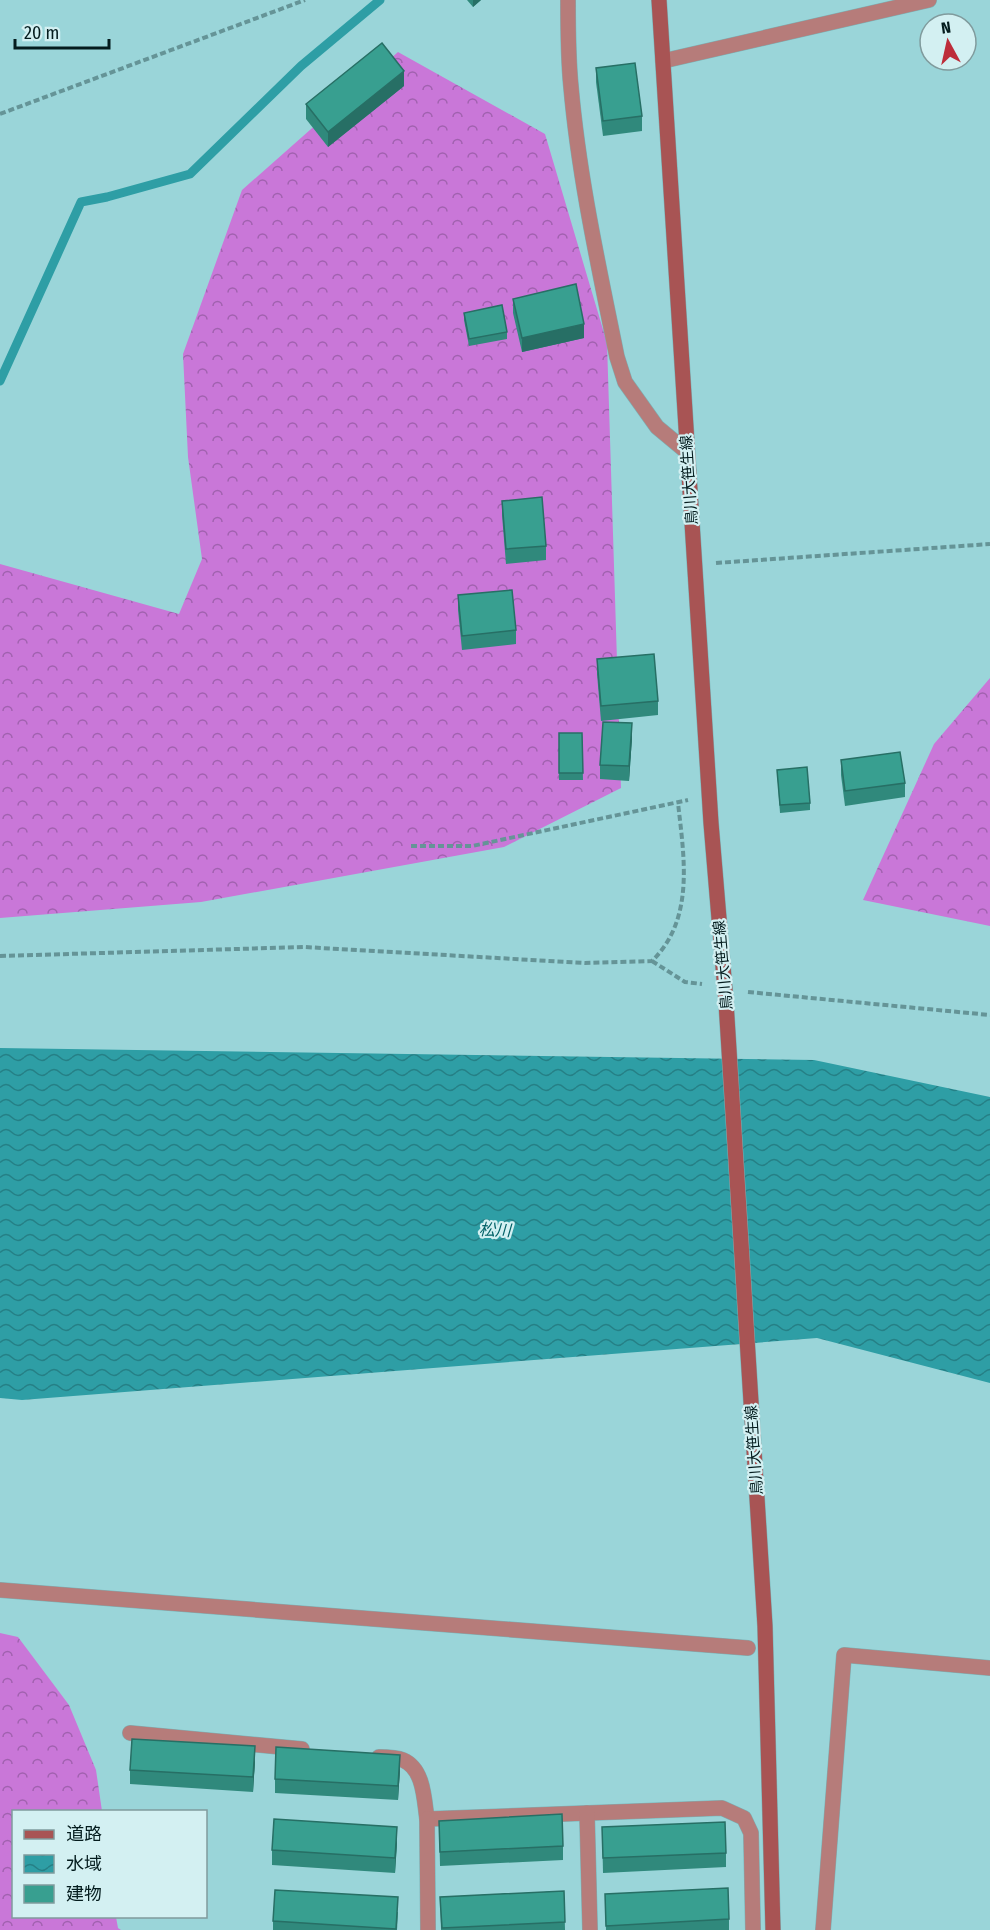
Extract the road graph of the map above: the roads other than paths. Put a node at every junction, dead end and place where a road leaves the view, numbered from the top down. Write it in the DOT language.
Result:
graph roads {
  1 [pos="568,0"];
  2 [pos="659,0"];
  3 [pos="929,0"];
  4 [pos="663,61"];
  5 [pos="687,452"];
  6 [pos="0,1590"];
  7 [pos="748,1648"];
  8 [pos="990,1668"];
  9 [pos="130,1733"];
  10 [pos="319,1751"];
  11 [pos="366,1756"];
  12 [pos="587,1813"];
  13 [pos="427,1819"];
  14 [pos="428,1930"];
  15 [pos="590,1930"];
  16 [pos="753,1930"];
  17 [pos="773,1930"];
  18 [pos="823,1930"];
  1 -- 5 [label="street"];
  2 -- 4 [label="street, 鳥川大笹生線"];
  3 -- 4 [label="street"];
  4 -- 5 [label="street, 鳥川大笹生線"];
  5 -- 17 [label="street, 鳥川大笹生線"];
  6 -- 7 [label="street"];
  8 -- 18 [label="street"];
  9 -- 10 [label="street"];
  11 -- 13 [label="street"];
  12 -- 13 [label="street"];
  12 -- 15 [label="street"];
  12 -- 16 [label="street"];
  13 -- 14 [label="street"];
}
